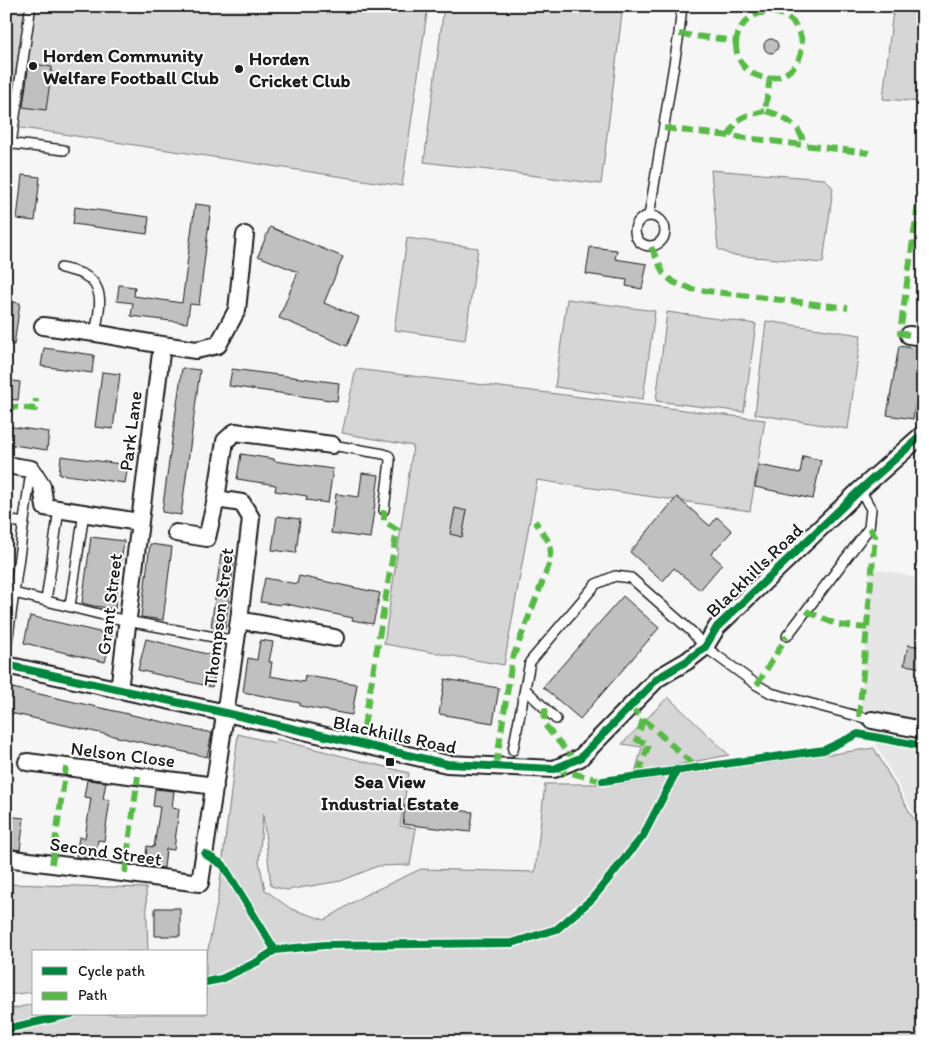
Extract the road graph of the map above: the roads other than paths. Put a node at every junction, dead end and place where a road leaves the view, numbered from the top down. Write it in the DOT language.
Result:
graph roads {
  1 [pos="682,6"];
  2 [pos="30,11"];
  3 [pos="9,143"];
  4 [pos="64,150"];
  5 [pos="649,216"];
  6 [pos="245,236"];
  7 [pos="61,268"];
  8 [pos="44,326"];
  9 [pos="95,333"];
  10 [pos="162,345"];
  11 [pos="923,434"];
  12 [pos="332,445"];
  13 [pos="6,465"];
  14 [pos="31,468"];
  15 [pos="860,490"];
  16 [pos="216,499"];
  17 [pos="59,509"];
  18 [pos="384,510"];
  19 [pos="84,513"];
  20 [pos="6,520"];
  21 [pos="139,522"];
  22 [pos="24,523"];
  23 [pos="176,533"];
  24 [pos="10,592"];
  25 [pos="46,601"];
  26 [pos="70,606"];
  27 [pos="239,620"];
  28 [pos="127,621"];
  29 [pos="787,636"];
  30 [pos="335,638"];
  31 [pos="236,641"];
  32 [pos="705,647"];
  33 [pos="6,650"];
  34 [pos="6,665"];
  35 [pos="525,689"];
  36 [pos="119,690"];
  37 [pos="226,713"];
  38 [pos="556,719"];
  39 [pos="872,720"];
  40 [pos="923,730"];
  41 [pos="514,750"];
  42 [pos="27,762"];
  43 [pos="215,786"];
  44 [pos="6,858"];
  45 [pos="200,883"];
  1 -- 5 [label="lane"];
  2 -- 3 [label="lane"];
  3 -- 4 [label="lane"];
  6 -- 10 [label="street"];
  7 -- 9 [label="lane"];
  8 -- 9 [label="street"];
  9 -- 10 [label="street"];
  10 -- 21 [label="street, Park Lane"];
  11 -- 15 [label="street, Blackhills Road"];
  12 -- 16 [label="street, Thompson Street"];
  12 -- 18 [label="lane"];
  13 -- 14 [label="street"];
  14 -- 17 [label="street"];
  14 -- 22 [label="lane"];
  15 -- 29 [label="lane"];
  15 -- 32 [label="street, Blackhills Road"];
  16 -- 23 [label="street, Thompson Street"];
  16 -- 27 [label="street, Thompson Street"];
  17 -- 19 [label="street"];
  17 -- 25 [label="lane"];
  19 -- 21 [label="street"];
  19 -- 26 [label="lane"];
  20 -- 22 [label="lane"];
  21 -- 28 [label="street, Grant Street"];
  22 -- 24 [label="lane"];
  24 -- 25 [label="lane"];
  24 -- 33 [label="lane"];
  25 -- 26 [label="lane"];
  26 -- 28 [label="lane"];
  27 -- 30 [label="street"];
  27 -- 31 [label="street, Thompson Street"];
  28 -- 31 [label="lane"];
  28 -- 36 [label="street, Grant Street"];
  31 -- 37 [label="street, Thompson Street"];
  32 -- 35 [label="lane"];
  32 -- 37 [label="street, Blackhills Road"];
  32 -- 39 [label="lane"];
  34 -- 36 [label="street, Blackhills Road"];
  35 -- 38 [label="lane"];
  35 -- 41 [label="lane"];
  36 -- 37 [label="street, Blackhills Road"];
  37 -- 43 [label="street, Thompson Street"];
  39 -- 40 [label="street"];
  42 -- 43 [label="street, Nelson Close"];
  43 -- 45 [label="street, Thompson Street"];
  44 -- 45 [label="street, Second Street"];
}
